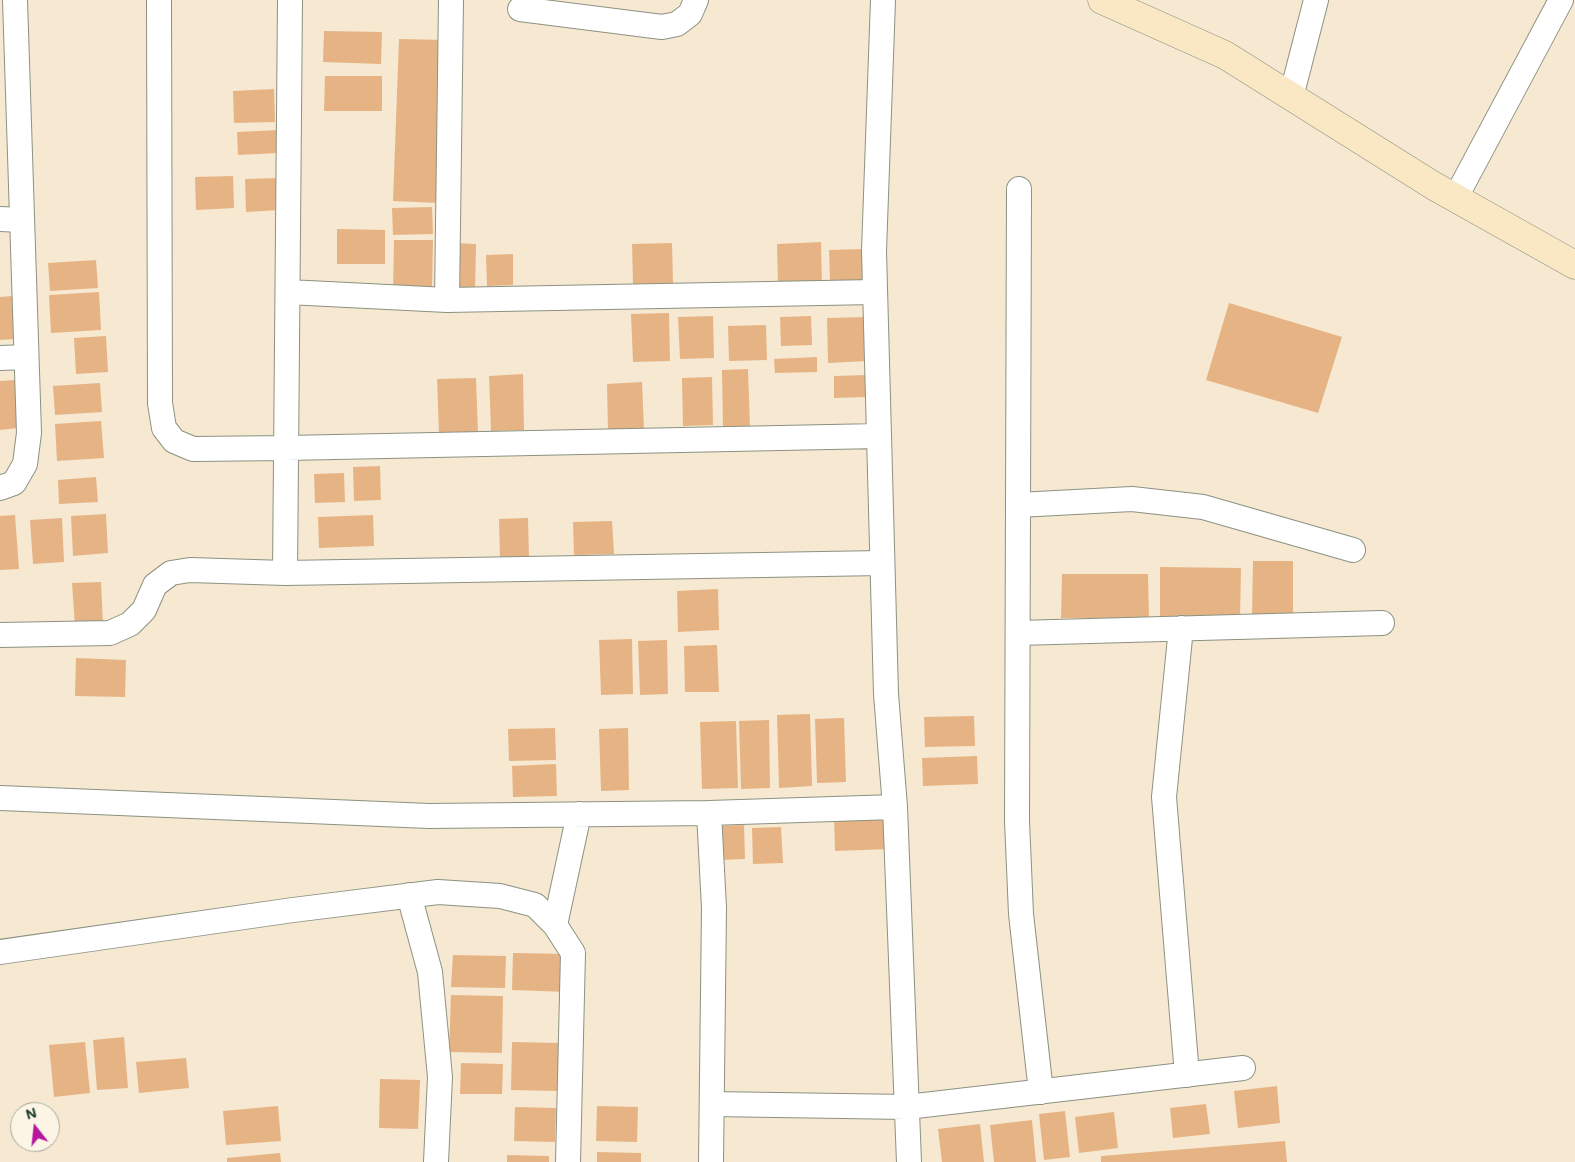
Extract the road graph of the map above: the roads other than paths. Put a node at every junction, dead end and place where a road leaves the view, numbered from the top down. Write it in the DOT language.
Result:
graph roads {
  1 [pos="15,0"];
  2 [pos="160,0"];
  3 [pos="290,0"];
  4 [pos="451,0"];
  5 [pos="696,0"];
  6 [pos="883,0"];
  7 [pos="1102,0"];
  8 [pos="1316,0"];
  9 [pos="1561,0"];
  10 [pos="520,9"];
  11 [pos="8,46"];
  12 [pos="1291,97"];
  13 [pos="1019,189"];
  14 [pos="1456,197"];
  15 [pos="11,220"];
  16 [pos="1575,265"];
  17 [pos="288,292"];
  18 [pos="875,292"];
  19 [pos="448,300"];
  20 [pos="26,357"];
  21 [pos="0,358"];
  22 [pos="879,436"];
  23 [pos="286,448"];
  24 [pos="0,488"];
  25 [pos="1018,505"];
  26 [pos="1353,550"];
  27 [pos="882,563"];
  28 [pos="285,573"];
  29 [pos="1382,623"];
  30 [pos="1181,628"];
  31 [pos="1018,633"];
  32 [pos="0,635"];
  33 [pos="0,798"];
  34 [pos="895,807"];
  35 [pos="709,813"];
  36 [pos="579,814"];
  37 [pos="409,895"];
  38 [pos="555,925"];
  39 [pos="0,952"];
  40 [pos="1243,1068"];
  41 [pos="1187,1075"];
  42 [pos="1041,1092"];
  43 [pos="712,1104"];
  44 [pos="907,1107"];
  45 [pos="436,1162"];
  46 [pos="568,1162"];
  47 [pos="711,1162"];
  48 [pos="909,1162"];
  1 -- 11 [label="street"];
  2 -- 23 [label="street"];
  3 -- 17 [label="street"];
  4 -- 19 [label="street"];
  5 -- 10 [label="street"];
  6 -- 18 [label="street"];
  7 -- 12 [label="main road"];
  8 -- 12 [label="street"];
  9 -- 14 [label="street"];
  11 -- 15 [label="street"];
  12 -- 14 [label="main road"];
  13 -- 25 [label="street"];
  14 -- 16 [label="main road"];
  15 -- 20 [label="street"];
  17 -- 19 [label="street"];
  17 -- 23 [label="street"];
  18 -- 19 [label="street"];
  18 -- 22 [label="street"];
  20 -- 21 [label="street"];
  20 -- 24 [label="street"];
  22 -- 23 [label="street"];
  22 -- 27 [label="street"];
  23 -- 28 [label="street"];
  25 -- 26 [label="street"];
  25 -- 31 [label="street"];
  27 -- 28 [label="street"];
  27 -- 34 [label="street"];
  28 -- 32 [label="street"];
  29 -- 30 [label="street"];
  30 -- 31 [label="street"];
  30 -- 41 [label="street"];
  31 -- 42 [label="street"];
  33 -- 36 [label="street"];
  34 -- 35 [label="street"];
  34 -- 44 [label="street"];
  35 -- 36 [label="street"];
  35 -- 43 [label="street"];
  36 -- 38 [label="street"];
  37 -- 38 [label="street"];
  37 -- 39 [label="street"];
  37 -- 45 [label="street"];
  38 -- 46 [label="street"];
  40 -- 41 [label="street"];
  41 -- 42 [label="street"];
  42 -- 44 [label="street"];
  43 -- 44 [label="street"];
  43 -- 47 [label="street"];
  44 -- 48 [label="street"];
}
